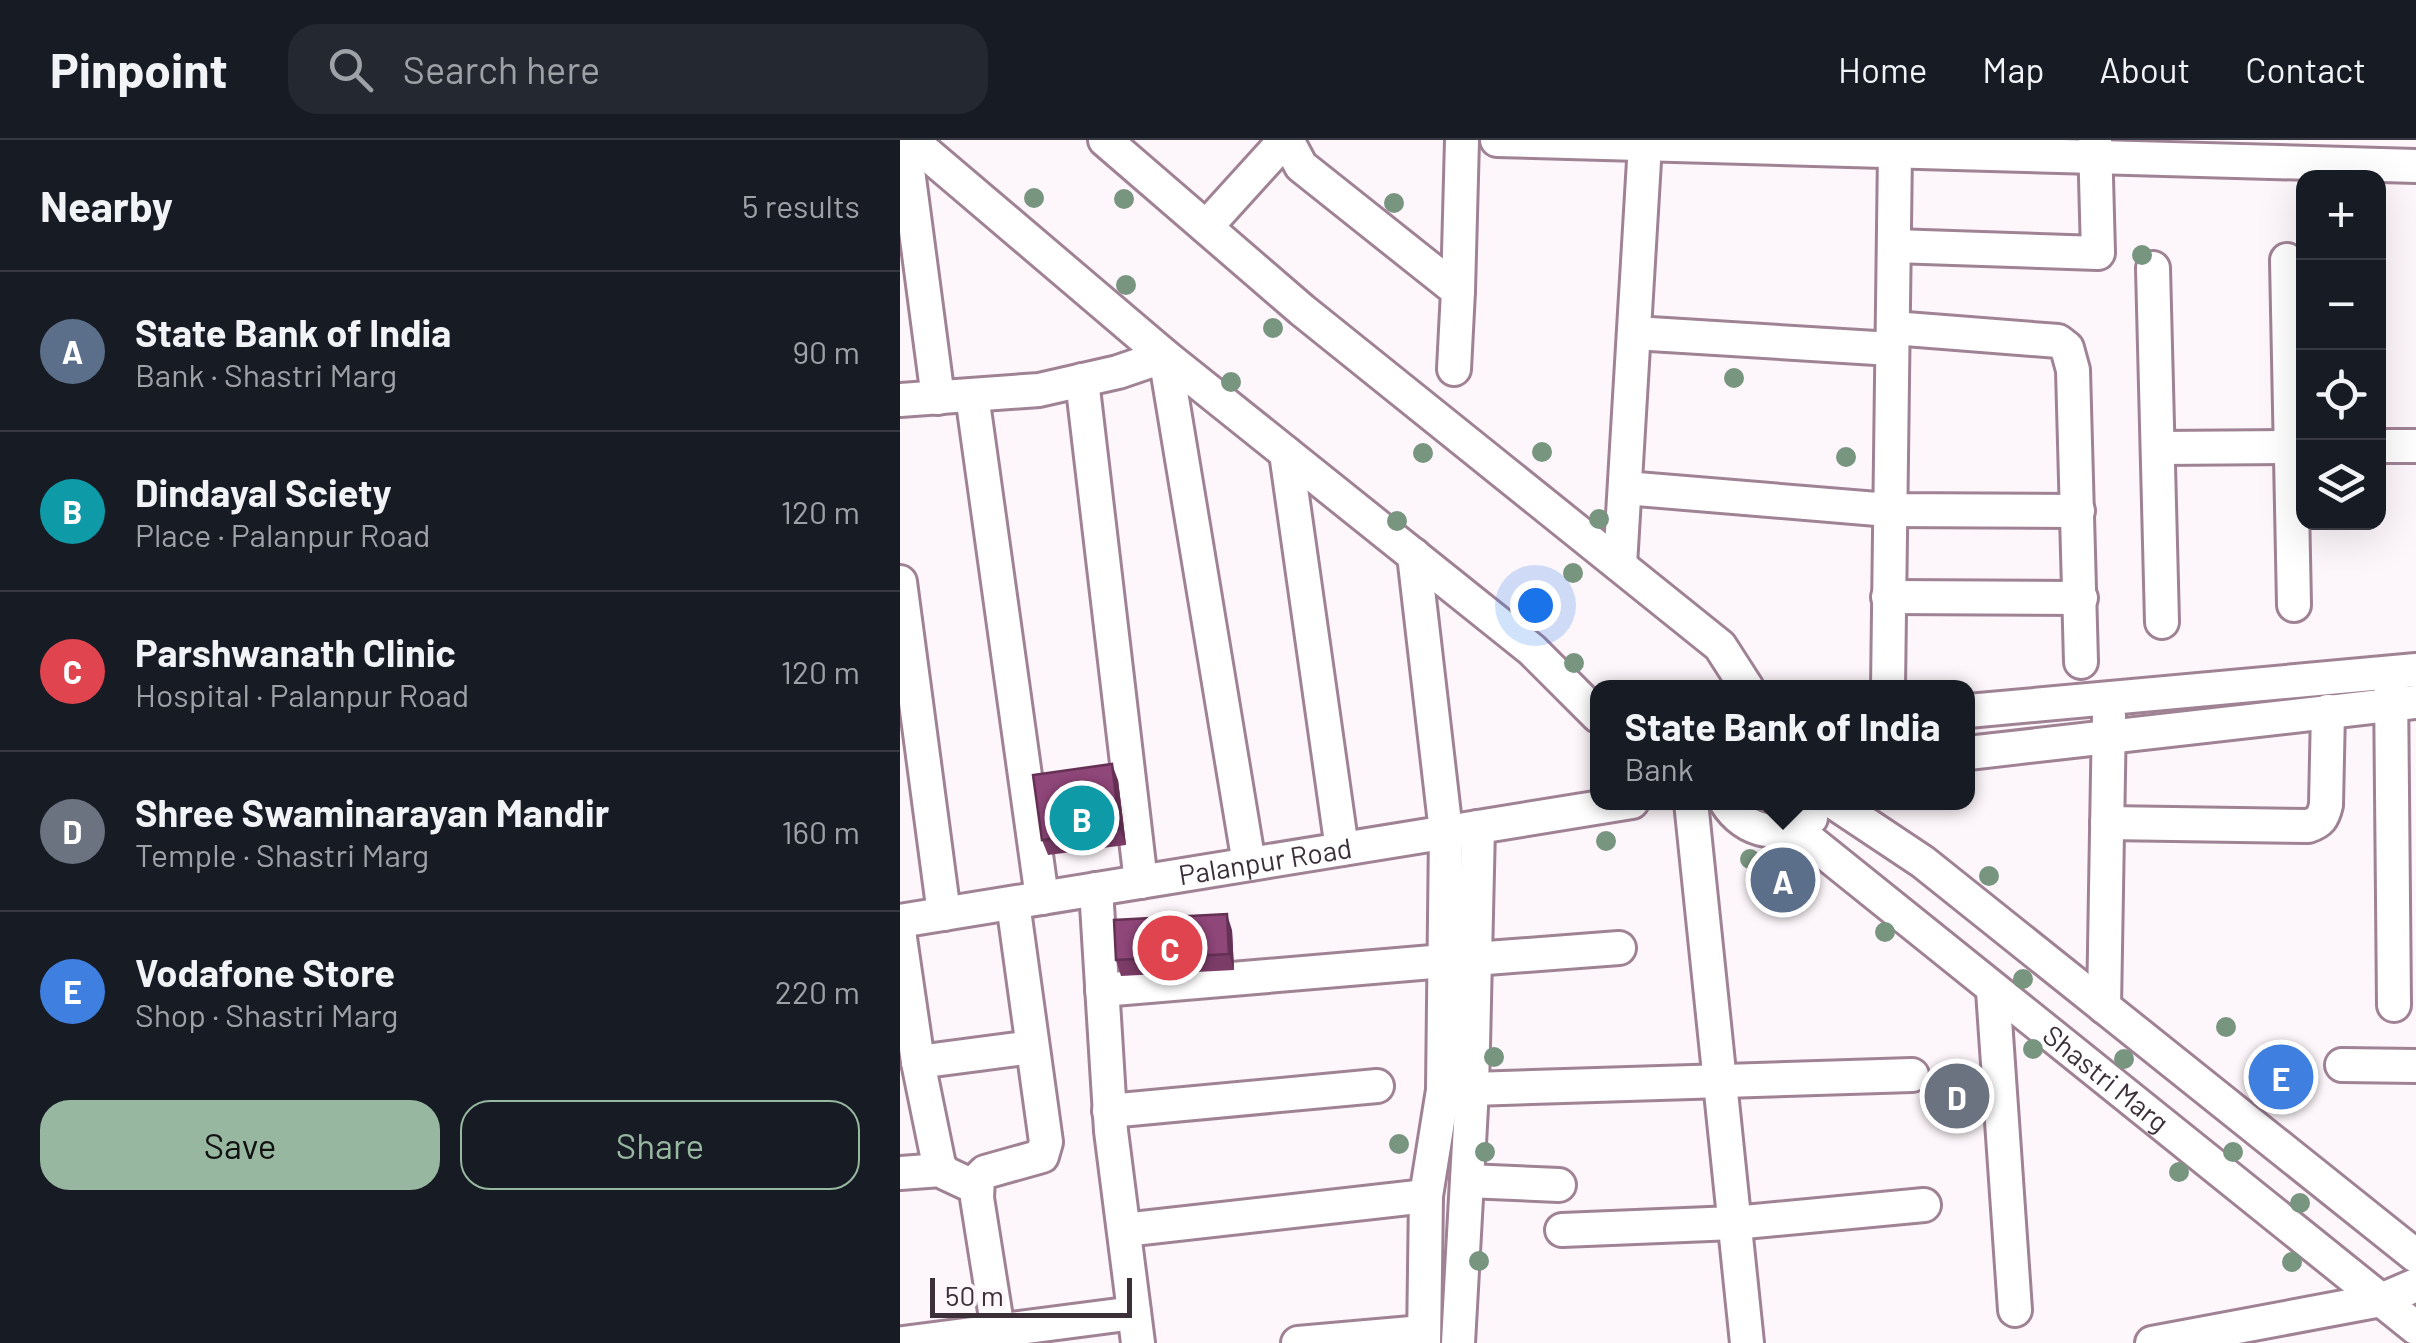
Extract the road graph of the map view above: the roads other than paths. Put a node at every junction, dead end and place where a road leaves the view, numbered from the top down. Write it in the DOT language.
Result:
graph roads {
  1 [pos="908,140"];
  2 [pos="1105,140"];
  3 [pos="1286,140"];
  4 [pos="1462,140"];
  5 [pos="1496,140"];
  6 [pos="1661,143"];
  7 [pos="2096,148"];
  8 [pos="1896,152"];
  9 [pos="2366,152"];
  10 [pos="2416,166"];
  11 [pos="1206,227"];
  12 [pos="1894,246"];
  13 [pos="2286,260"];
  14 [pos="2153,268"];
  15 [pos="1458,291"];
  16 [pos="1634,333"];
  17 [pos="1892,338"];
  18 [pos="1166,356"];
  19 [pos="1454,369"];
  20 [pos="1082,380"];
  21 [pos="972,396"];
  22 [pos="938,398"];
  23 [pos="900,400"];
  24 [pos="2297,440"];
  25 [pos="2386,446"];
  26 [pos="2416,446"];
  27 [pos="2296,447"];
  28 [pos="2158,448"];
  29 [pos="1286,453"];
  30 [pos="1624,488"];
  31 [pos="2296,500"];
  32 [pos="1889,510"];
  33 [pos="2078,512"];
  34 [pos="1414,555"];
  35 [pos="1620,565"];
  36 [pos="900,582"];
  37 [pos="1888,597"];
  38 [pos="2081,598"];
  39 [pos="2294,605"];
  40 [pos="2162,622"];
  41 [pos="2080,662"];
  42 [pos="1742,680"];
  43 [pos="1888,680"];
  44 [pos="2109,700"];
  45 [pos="2404,704"];
  46 [pos="1590,708"];
  47 [pos="1975,711"];
  48 [pos="2328,711"];
  49 [pos="2108,736"];
  50 [pos="1975,751"];
  51 [pos="1590,809"];
  52 [pos="1693,810"];
  53 [pos="1733,810"];
  54 [pos="1817,810"];
  55 [pos="1845,810"];
  56 [pos="2107,824"];
  57 [pos="1794,828"];
  58 [pos="1462,830"];
  59 [pos="1342,850"];
  60 [pos="1249,864"];
  61 [pos="1141,882"];
  62 [pos="1096,889"];
  63 [pos="1027,900"];
  64 [pos="944,914"];
  65 [pos="900,921"];
  66 [pos="900,938"];
  67 [pos="1620,948"];
  68 [pos="1459,960"];
  69 [pos="2402,988"];
  70 [pos="1102,990"];
  71 [pos="1993,991"];
  72 [pos="2104,1007"];
  73 [pos="1032,1047"];
  74 [pos="918,1062"];
  75 [pos="2342,1065"];
  76 [pos="2416,1066"];
  77 [pos="1912,1076"];
  78 [pos="1720,1082"];
  79 [pos="1377,1086"];
  80 [pos="1472,1089"];
  81 [pos="1110,1111"];
  82 [pos="941,1170"];
  83 [pos="900,1173"];
  84 [pos="1468,1181"];
  85 [pos="1559,1184"];
  86 [pos="977,1188"];
  87 [pos="1426,1196"];
  88 [pos="1924,1205"];
  89 [pos="1734,1223"];
  90 [pos="1124,1230"];
  91 [pos="1562,1230"];
  92 [pos="2416,1256"];
  93 [pos="2416,1286"];
  94 [pos="2381,1300"];
  95 [pos="2015,1310"];
  96 [pos="1136,1328"];
  97 [pos="2416,1328"];
  98 [pos="2230,1336"];
  99 [pos="999,1337"];
  100 [pos="1423,1338"];
  101 [pos="903,1343"];
  102 [pos="1298,1343"];
  103 [pos="1458,1343"];
  104 [pos="1747,1343"];
  105 [pos="2152,1343"];
  1 -- 18 [label="street"];
  1 -- 22 [label="street"];
  2 -- 11 [label="street"];
  3 -- 11 [label="street"];
  3 -- 15 [label="street"];
  4 -- 15 [label="street"];
  5 -- 6 [label="street"];
  6 -- 8 [label="street"];
  6 -- 16 [label="street"];
  7 -- 8 [label="street"];
  7 -- 9 [label="street"];
  7 -- 12 [label="street"];
  8 -- 12 [label="street"];
  9 -- 10 [label="street"];
  11 -- 35 [label="street"];
  12 -- 17 [label="street"];
  13 -- 24 [label="street"];
  14 -- 28 [label="street"];
  15 -- 19 [label="street"];
  16 -- 17 [label="street"];
  16 -- 30 [label="street"];
  17 -- 32 [label="street"];
  17 -- 33 [label="street"];
  18 -- 20 [label="street"];
  18 -- 29 [label="street"];
  18 -- 60 [label="street"];
  20 -- 21 [label="street"];
  20 -- 61 [label="street"];
  21 -- 22 [label="street"];
  21 -- 63 [label="street"];
  22 -- 23 [label="street"];
  25 -- 26 [label="street"];
  27 -- 28 [label="street"];
  28 -- 40 [label="street"];
  29 -- 34 [label="street"];
  29 -- 59 [label="street"];
  30 -- 32 [label="street"];
  30 -- 35 [label="street"];
  31 -- 39 [label="street"];
  32 -- 33 [label="street"];
  32 -- 37 [label="street"];
  33 -- 38 [label="street"];
  34 -- 46 [label="street"];
  34 -- 58 [label="street"];
  35 -- 42 [label="street"];
  36 -- 64 [label="street"];
  37 -- 38 [label="street"];
  37 -- 43 [label="street"];
  38 -- 41 [label="street"];
  44 -- 45 [label="street"];
  44 -- 47 [label="street"];
  44 -- 49 [label="street"];
  45 -- 48 [label="street"];
  45 -- 69 [label="street"];
  48 -- 49 [label="street"];
  48 -- 56 [label="street"];
  49 -- 50 [label="street"];
  49 -- 56 [label="street"];
  51 -- 58 [label="street, Palanpur Road"];
  52 -- 78 [label="street"];
  53 -- 57 [label="street"];
  54 -- 57 [label="street"];
  55 -- 72 [label="street, Shastri Marg"];
  56 -- 72 [label="street"];
  57 -- 71 [label="street, Shastri Marg"];
  58 -- 59 [label="street, Palanpur Road"];
  58 -- 68 [label="street"];
  59 -- 60 [label="street, Palanpur Road"];
  60 -- 61 [label="street, Palanpur Road"];
  61 -- 62 [label="street, Palanpur Road"];
  62 -- 63 [label="street, Palanpur Road"];
  62 -- 70 [label="street"];
  63 -- 64 [label="street, Palanpur Road"];
  63 -- 73 [label="street"];
  64 -- 65 [label="street, Palanpur Road"];
  66 -- 74 [label="street"];
  67 -- 68 [label="street"];
  68 -- 70 [label="street"];
  68 -- 80 [label="street"];
  68 -- 87 [label="street"];
  70 -- 81 [label="street"];
  71 -- 94 [label="street, Shastri Marg"];
  71 -- 95 [label="street"];
  72 -- 92 [label="street, Shastri Marg"];
  73 -- 74 [label="street"];
  73 -- 86 [label="street"];
  74 -- 82 [label="street"];
  75 -- 76 [label="street"];
  77 -- 78 [label="street"];
  78 -- 80 [label="street"];
  78 -- 89 [label="street"];
  79 -- 81 [label="street"];
  80 -- 84 [label="street"];
  81 -- 90 [label="street"];
  82 -- 83 [label="street"];
  82 -- 86 [label="street"];
  84 -- 85 [label="street"];
  84 -- 103 [label="street"];
  86 -- 99 [label="street"];
  87 -- 90 [label="street"];
  87 -- 100 [label="street"];
  88 -- 89 [label="street"];
  89 -- 91 [label="street"];
  89 -- 104 [label="street"];
  90 -- 96 [label="street"];
  93 -- 94 [label="street"];
  94 -- 97 [label="street, Shastri Marg"];
  94 -- 98 [label="street"];
  96 -- 99 [label="street"];
  98 -- 105 [label="street"];
  99 -- 101 [label="street"];
  100 -- 102 [label="street"];
}
